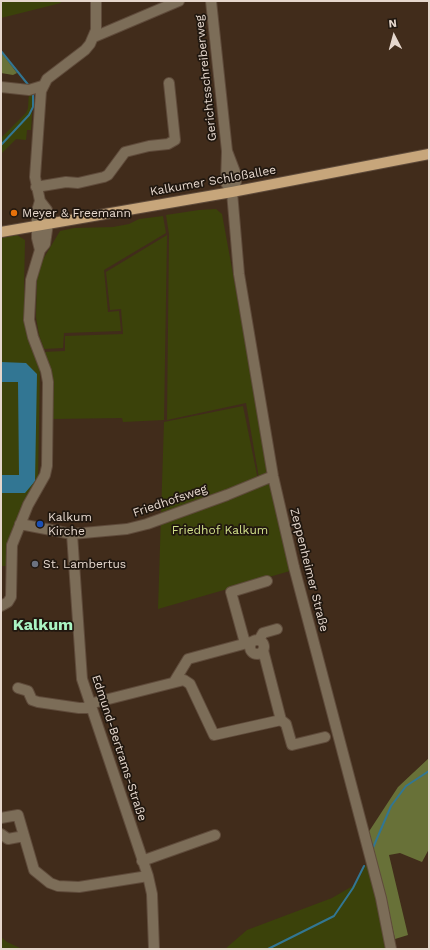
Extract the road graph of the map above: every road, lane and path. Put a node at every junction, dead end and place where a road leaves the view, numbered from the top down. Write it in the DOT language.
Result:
graph roads {
  1 [pos="96,1"];
  2 [pos="179,1"];
  3 [pos="211,1"];
  4 [pos="94,37"];
  5 [pos="169,83"];
  6 [pos="1,87"];
  7 [pos="35,88"];
  8 [pos="429,154"];
  9 [pos="36,187"];
  10 [pos="232,192"];
  11 [pos="40,201"];
  12 [pos="48,223"];
  13 [pos="38,225"];
  14 [pos="1,232"];
  15 [pos="40,250"];
  16 [pos="273,476"];
  17 [pos="20,524"];
  18 [pos="72,534"];
  19 [pos="267,581"];
  20 [pos="1,606"];
  21 [pos="277,629"];
  22 [pos="252,641"];
  23 [pos="174,682"];
  24 [pos="18,688"];
  25 [pos="90,706"];
  26 [pos="281,720"];
  27 [pos="324,737"];
  28 [pos="1,818"];
  29 [pos="1,834"];
  30 [pos="215,834"];
  31 [pos="24,836"];
  32 [pos="142,861"];
  33 [pos="148,876"];
  34 [pos="154,949"];
  35 [pos="391,949"];
  1 -- 4 [label="street"];
  2 -- 4 [label="street"];
  3 -- 10 [label="street, Gerichtsschreiberweg"];
  4 -- 7 [label="street"];
  5 -- 9 [label="street"];
  6 -- 7 [label="street"];
  7 -- 9 [label="street"];
  8 -- 10 [label="main road, Kalkumer Schloßallee"];
  9 -- 11 [label="street"];
  10 -- 12 [label="main road, Kalkumer Schloßallee"];
  10 -- 16 [label="street, Zeppenheimer Straße"];
  11 -- 12 [label="street"];
  11 -- 13 [label="street"];
  12 -- 13 [label="main road, Kalkumer Schloßallee"];
  12 -- 15 [label="street"];
  13 -- 14 [label="main road, Kalkumer Schloßallee"];
  13 -- 15 [label="street"];
  15 -- 17 [label="street"];
  16 -- 18 [label="street, Friedhofsweg"];
  16 -- 35 [label="street, Zeppenheimer Straße"];
  17 -- 18 [label="street"];
  17 -- 20 [label="street"];
  18 -- 25 [label="street, Edmund-Bertrams-Straße"];
  19 -- 22 [label="street"];
  21 -- 22 [label="street"];
  22 -- 23 [label="street"];
  22 -- 26 [label="street"];
  23 -- 25 [label="street"];
  23 -- 26 [label="street"];
  24 -- 25 [label="street"];
  25 -- 32 [label="street, Edmund-Bertrams-Straße"];
  26 -- 27 [label="street"];
  28 -- 31 [label="street"];
  29 -- 31 [label="street"];
  30 -- 32 [label="street"];
  31 -- 33 [label="street"];
  32 -- 33 [label="street, Edmund-Bertrams-Straße"];
  33 -- 34 [label="street, Edmund-Bertrams-Straße"];
}
